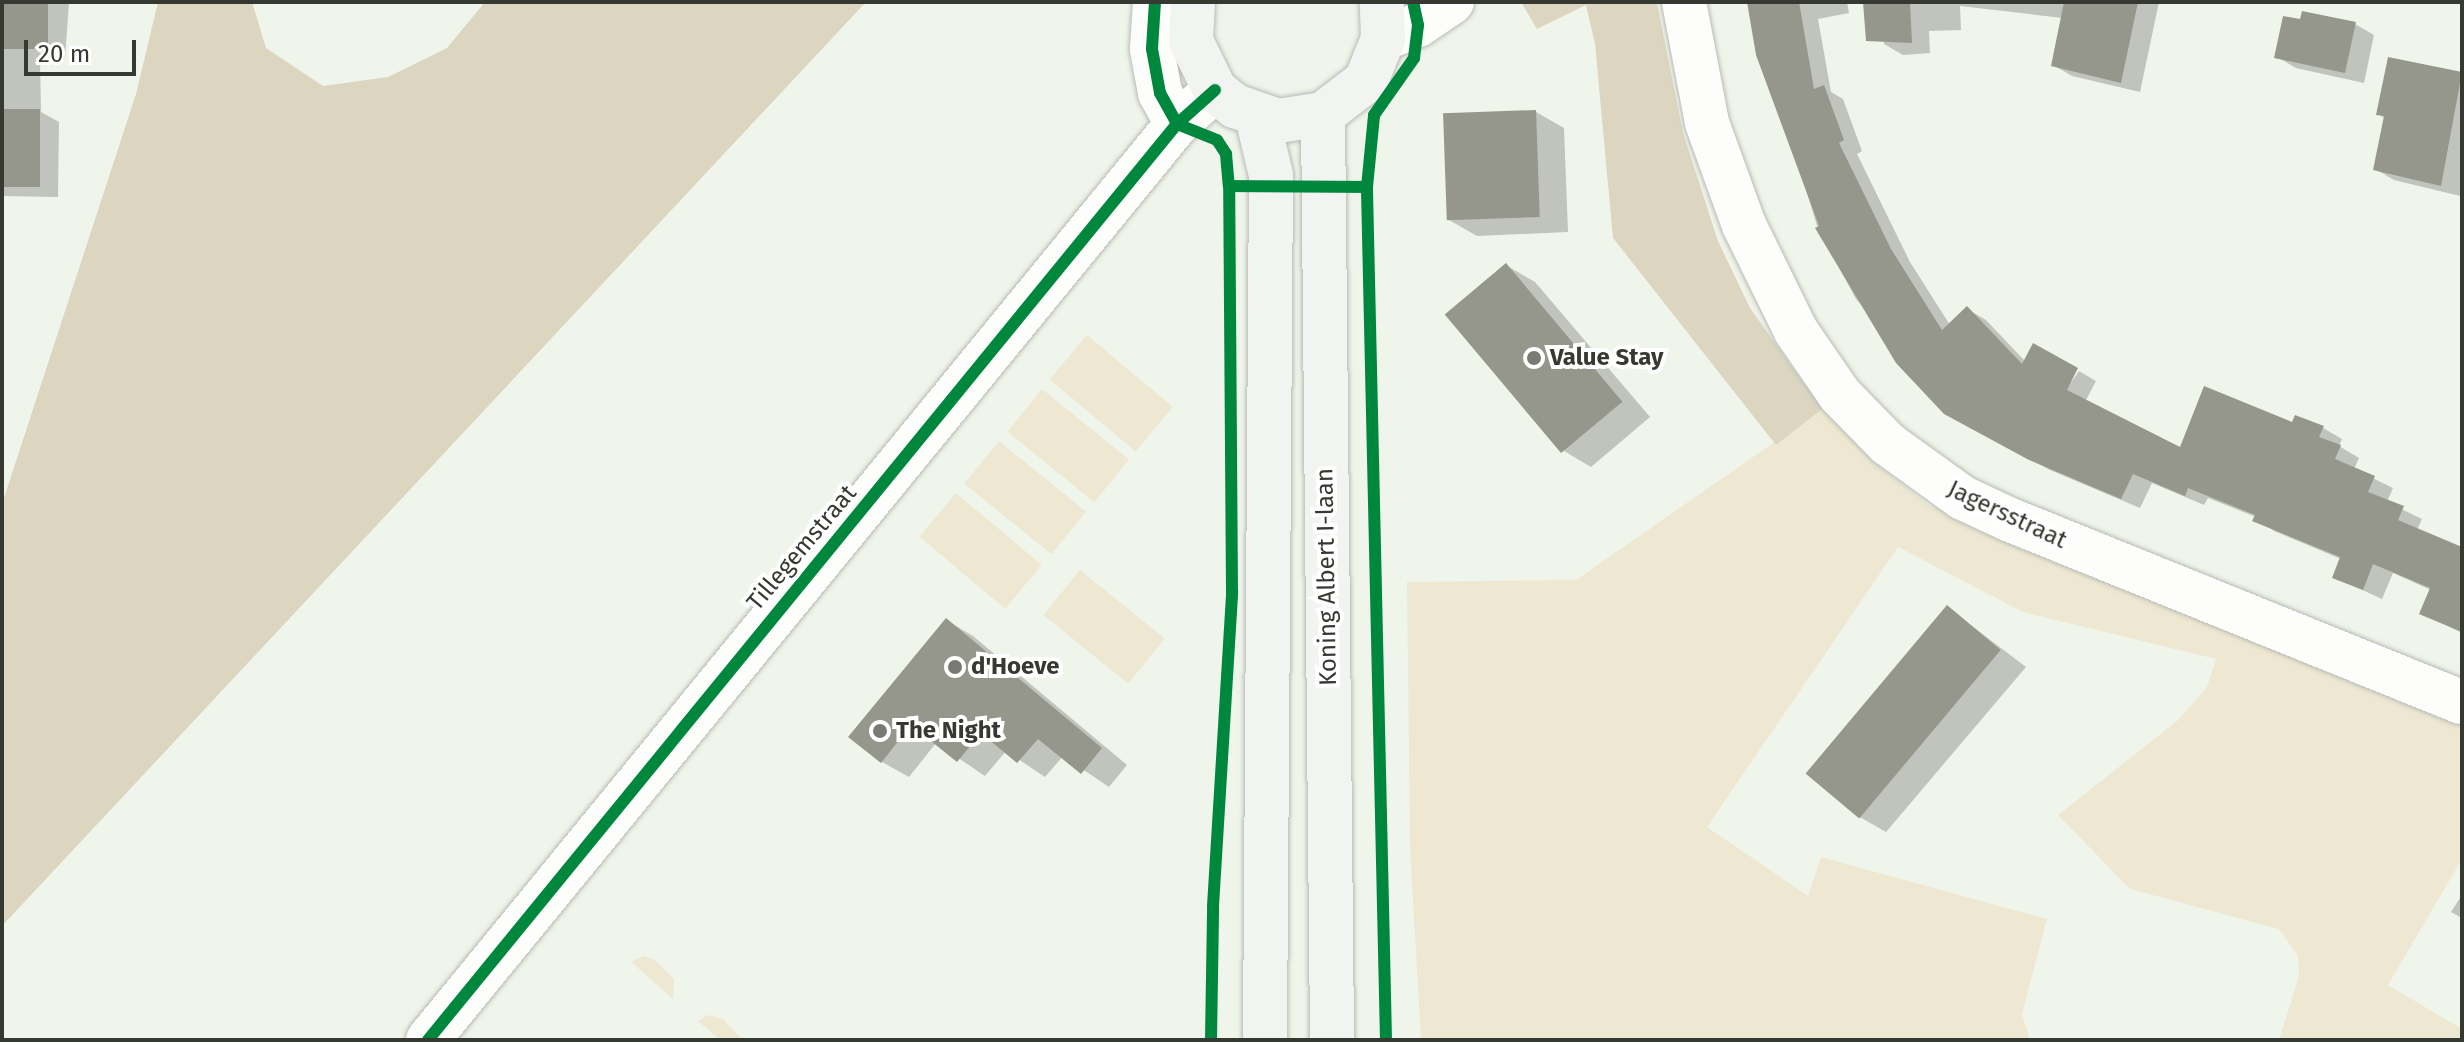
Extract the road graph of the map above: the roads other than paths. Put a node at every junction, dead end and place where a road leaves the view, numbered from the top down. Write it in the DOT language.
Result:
graph roads {
  1 [pos="1155,2"];
  2 [pos="1193,2"];
  3 [pos="1452,2"];
  4 [pos="1684,2"];
  5 [pos="1383,20"];
  6 [pos="1215,90"];
  7 [pos="1323,114"];
  8 [pos="1257,116"];
  9 [pos="1177,124"];
  10 [pos="2462,702"];
  11 [pos="428,1040"];
  12 [pos="1265,1040"];
  13 [pos="1332,1040"];
  1 -- 9 [label="street"];
  2 -- 6 [label="main road"];
  3 -- 5 [label="street"];
  4 -- 10 [label="street, Jagersstraat"];
  5 -- 7 [label="main road"];
  6 -- 8 [label="main road"];
  6 -- 9 [label="street, Tillegemstraat"];
  7 -- 8 [label="main road"];
  7 -- 13 [label="main road, Koning Albert I-laan"];
  8 -- 12 [label="main road"];
  9 -- 11 [label="street, Tillegemstraat"];
}
